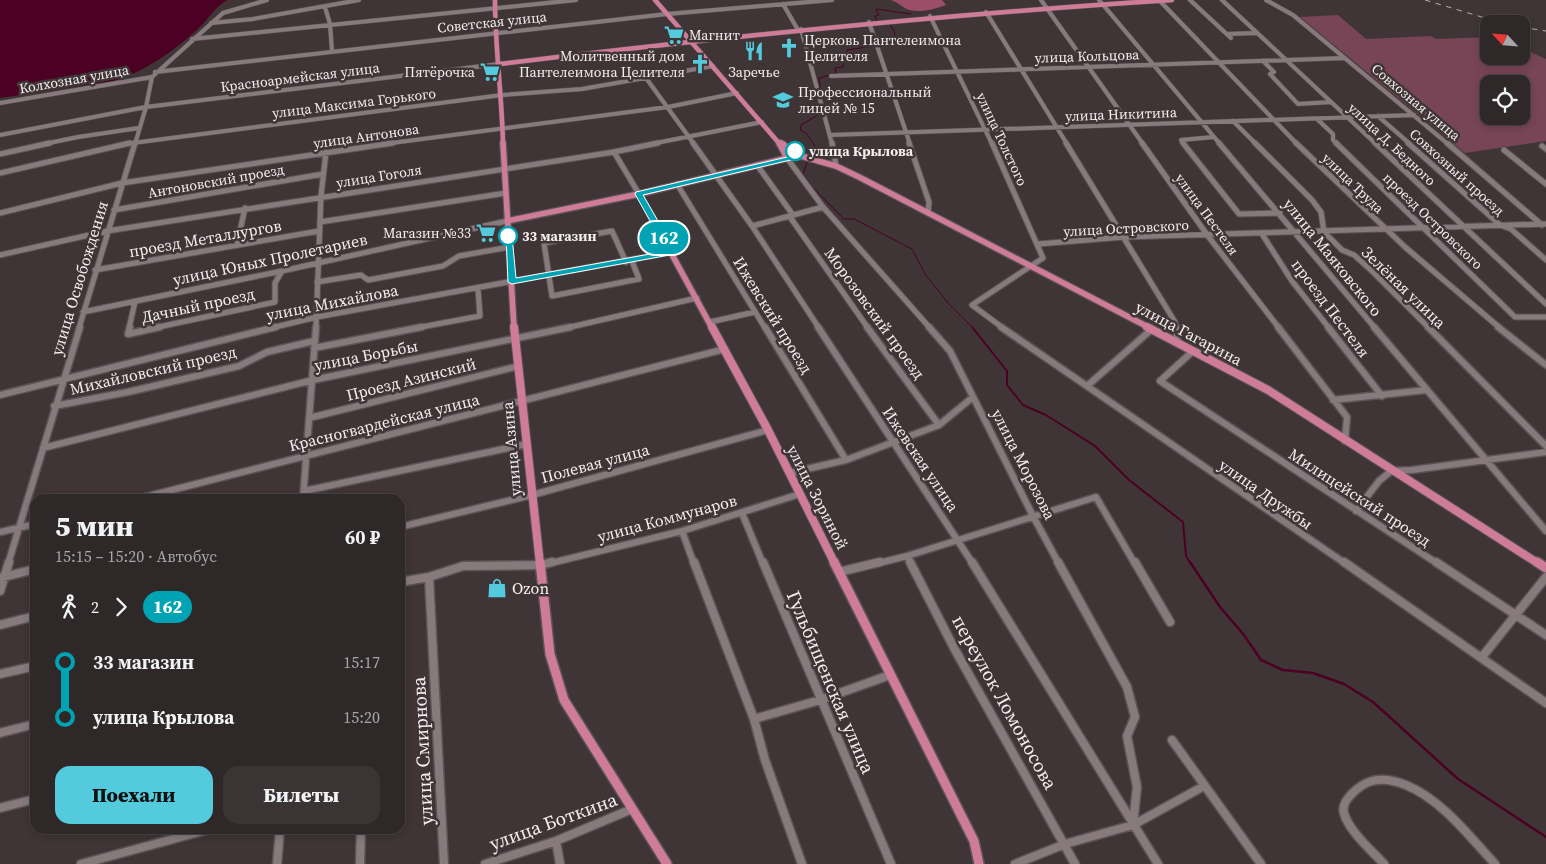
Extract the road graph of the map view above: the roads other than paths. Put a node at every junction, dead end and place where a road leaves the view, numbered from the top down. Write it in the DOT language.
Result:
graph roads {
  1 [pos="268,0"];
  2 [pos="359,0"];
  3 [pos="495,0"];
  4 [pos="576,0"];
  5 [pos="655,0"];
  6 [pos="832,0"];
  7 [pos="1041,0"];
  8 [pos="1172,0"];
  9 [pos="1190,0"];
  10 [pos="1222,0"];
  11 [pos="1266,0"];
  12 [pos="1160,1"];
  13 [pos="1100,2"];
  14 [pos="783,4"];
  15 [pos="325,7"];
  16 [pos="495,7"];
  17 [pos="1047,8"];
  18 [pos="986,12"];
  19 [pos="667,14"];
  20 [pos="930,16"];
  21 [pos="868,22"];
  22 [pos="210,24"];
  23 [pos="330,24"];
  24 [pos="799,30"];
  25 [pos="495,33"];
  26 [pos="1257,33"];
  27 [pos="1226,34"];
  28 [pos="1231,38"];
  29 [pos="192,39"];
  30 [pos="690,41"];
  31 [pos="332,51"];
  32 [pos="1345,58"];
  33 [pos="1284,60"];
  34 [pos="1263,61"];
  35 [pos="1218,62"];
  36 [pos="499,64"];
  37 [pos="1154,64"];
  38 [pos="714,66"];
  39 [pos="1089,68"];
  40 [pos="1020,69"];
  41 [pos="958,71"];
  42 [pos="155,72"];
  43 [pos="887,74"];
  44 [pos="831,76"];
  45 [pos="152,77"];
  46 [pos="646,78"];
  47 [pos="737,93"];
  48 [pos="502,95"];
  49 [pos="1331,102"];
  50 [pos="0,103"];
  51 [pos="146,107"];
  52 [pos="668,107"];
  53 [pos="1414,115"];
  54 [pos="1378,116"];
  55 [pos="1348,118"];
  56 [pos="1317,119"];
  57 [pos="1272,120"];
  58 [pos="1233,121"];
  59 [pos="762,122"];
  60 [pos="1201,122"];
  61 [pos="1130,124"];
  62 [pos="1057,127"];
  63 [pos="140,128"];
  64 [pos="503,128"];
  65 [pos="986,130"];
  66 [pos="906,133"];
  67 [pos="0,134"];
  68 [pos="830,135"];
  69 [pos="1214,137"];
  70 [pos="689,138"];
  71 [pos="135,142"];
  72 [pos="778,142"];
  73 [pos="1504,150"];
  74 [pos="326,152"];
  75 [pos="614,152"];
  76 [pos="0,154"];
  77 [pos="801,156"];
  78 [pos="787,158"];
  79 [pos="757,165"];
  80 [pos="836,166"];
  81 [pos="504,168"];
  82 [pos="0,174"];
  83 [pos="323,174"];
  84 [pos="717,175"];
  85 [pos="122,183"];
  86 [pos="677,184"];
  87 [pos="1546,184"];
  88 [pos="506,193"];
  89 [pos="639,194"];
  90 [pos="321,196"];
  91 [pos="822,207"];
  92 [pos="245,208"];
  93 [pos="114,210"];
  94 [pos="1280,212"];
  95 [pos="0,213"];
  96 [pos="928,213"];
  97 [pos="791,216"];
  98 [pos="507,221"];
  99 [pos="320,222"];
  100 [pos="1544,224"];
  101 [pos="1500,225"];
  102 [pos="752,226"];
  103 [pos="1464,227"];
  104 [pos="1423,228"];
  105 [pos="1546,228"];
  106 [pos="107,230"];
  107 [pos="1386,230"];
  108 [pos="319,231"];
  109 [pos="1324,232"];
  110 [pos="1296,233"];
  111 [pos="1262,234"];
  112 [pos="1208,236"];
  113 [pos="1124,238"];
  114 [pos="1038,244"];
  115 [pos="237,245"];
  116 [pos="510,247"];
  117 [pos="672,252"];
  118 [pos="0,255"];
  119 [pos="1546,260"];
  120 [pos="629,262"];
  121 [pos="318,263"];
  122 [pos="1029,266"];
  123 [pos="95,270"];
  124 [pos="282,271"];
  125 [pos="548,274"];
  126 [pos="317,282"];
  127 [pos="512,282"];
  128 [pos="478,289"];
  129 [pos="697,298"];
  130 [pos="136,302"];
  131 [pos="1546,304"];
  132 [pos="83,312"];
  133 [pos="755,312"];
  134 [pos="317,317"];
  135 [pos="1546,317"];
  136 [pos="710,322"];
  137 [pos="1152,329"];
  138 [pos="516,340"];
  139 [pos="1178,344"];
  140 [pos="314,345"];
  141 [pos="725,349"];
  142 [pos="1193,351"];
  143 [pos="1546,365"];
  144 [pos="519,366"];
  145 [pos="63,378"];
  146 [pos="312,380"];
  147 [pos="1087,386"];
  148 [pos="1426,390"];
  149 [pos="0,395"];
  150 [pos="1382,396"];
  151 [pos="973,397"];
  152 [pos="1333,400"];
  153 [pos="523,401"];
  154 [pos="54,406"];
  155 [pos="309,418"];
  156 [pos="940,424"];
  157 [pos="768,430"];
  158 [pos="1346,441"];
  159 [pos="893,442"];
  160 [pos="527,444"];
  161 [pos="1546,446"];
  162 [pos="43,448"];
  163 [pos="1546,452"];
  164 [pos="308,456"];
  165 [pos="1483,459"];
  166 [pos="846,460"];
  167 [pos="1391,471"];
  168 [pos="789,473"];
  169 [pos="304,491"];
  170 [pos="157,494"];
  171 [pos="304,494"];
  172 [pos="532,494"];
  173 [pos="800,494"];
  174 [pos="1356,511"];
  175 [pos="742,513"];
  176 [pos="1033,516"];
  177 [pos="30,525"];
  178 [pos="405,526"];
  179 [pos="19,528"];
  180 [pos="682,531"];
  181 [pos="1546,531"];
  182 [pos="0,532"];
  183 [pos="958,540"];
  184 [pos="907,556"];
  185 [pos="541,565"];
  186 [pos="1546,568"];
  187 [pos="30,570"];
  188 [pos="839,572"];
  189 [pos="3,577"];
  190 [pos="429,577"];
  191 [pos="1546,577"];
  192 [pos="405,581"];
  193 [pos="0,591"];
  194 [pos="1516,615"];
  195 [pos="30,617"];
  196 [pos="1170,622"];
  197 [pos="0,624"];
  198 [pos="1546,635"];
  199 [pos="1482,657"];
  200 [pos="30,667"];
  201 [pos="0,674"];
  202 [pos="890,674"];
  203 [pos="820,700"];
  204 [pos="1546,704"];
  205 [pos="754,719"];
  206 [pos="30,725"];
  207 [pos="0,733"];
  208 [pos="1172,740"];
  209 [pos="1204,786"];
  210 [pos="30,800"];
  211 [pos="0,808"];
  212 [pos="632,809"];
  213 [pos="1133,825"];
  214 [pos="192,834"];
  215 [pos="280,834"];
  216 [pos="361,834"];
  217 [pos="556,841"];
  218 [pos="1065,844"];
  219 [pos="81,864"];
  220 [pos="277,864"];
  221 [pos="360,864"];
  222 [pos="444,864"];
  223 [pos="485,864"];
  224 [pos="560,864"];
  225 [pos="667,864"];
  226 [pos="802,864"];
  227 [pos="891,864"];
  228 [pos="979,864"];
  229 [pos="1015,864"];
  230 [pos="1075,864"];
  231 [pos="1158,864"];
  232 [pos="1261,864"];
  233 [pos="1384,864"];
  234 [pos="1495,864"];
  1 -- 22 [label="street, улица Освобождения"];
  2 -- 15 [label="street"];
  3 -- 16 [label="main road, улица Азина"];
  4 -- 16 [label="street"];
  5 -- 19 [label="main road"];
  6 -- 14 [label="street, Советская улица"];
  7 -- 17 [label="street, улица Пестеля"];
  8 -- 12 [label="main road, Красноармейская улица"];
  9 -- 27 [label="street"];
  10 -- 26 [label="street, улица Д. Бедного"];
  11 -- 32 [label="street, Совхозная улица"];
  12 -- 13 [label="main road, Красноармейская улица"];
  12 -- 35 [label="street, улица Труда"];
  13 -- 17 [label="main road, Красноармейская улица"];
  13 -- 37 [label="street, улица Маяковского"];
  14 -- 19 [label="street, Советская улица"];
  14 -- 24 [label="street"];
  15 -- 22 [label="street"];
  15 -- 23 [label="street"];
  16 -- 23 [label="street"];
  16 -- 25 [label="main road, улица Азина"];
  17 -- 18 [label="main road, Красноармейская улица"];
  17 -- 39 [label="street, улица Пестеля"];
  18 -- 20 [label="main road, Красноармейская улица"];
  18 -- 40 [label="street"];
  19 -- 25 [label="street, Советская улица"];
  19 -- 30 [label="main road"];
  20 -- 21 [label="main road, Красноармейская улица"];
  20 -- 41 [label="street, улица Толстого"];
  21 -- 24 [label="main road, Красноармейская улица"];
  21 -- 43 [label="street"];
  22 -- 29 [label="street, улица Освобождения"];
  23 -- 29 [label="street"];
  23 -- 31 [label="street"];
  24 -- 30 [label="main road, Красноармейская улица"];
  24 -- 68 [label="street"];
  25 -- 31 [label="street, Советская улица"];
  25 -- 36 [label="main road, улица Азина"];
  26 -- 27 [label="street"];
  26 -- 33 [label="street, улица Д. Бедного"];
  27 -- 28 [label="street"];
  29 -- 42 [label="street, улица Освобождения"];
  30 -- 36 [label="main road, Красноармейская улица"];
  30 -- 38 [label="main road"];
  31 -- 42 [label="street, Советская улица"];
  32 -- 33 [label="street, улица Кольцова"];
  32 -- 53 [label="street, Совхозная улица"];
  33 -- 34 [label="street, улица Кольцова"];
  33 -- 49 [label="street, улица Д. Бедного"];
  34 -- 35 [label="street, улица Кольцова"];
  34 -- 49 [label="street"];
  35 -- 37 [label="street, улица Кольцова"];
  35 -- 57 [label="street, улица Труда"];
  36 -- 48 [label="main road, улица Азина"];
  36 -- 51 [label="street, Красноармейская улица"];
  37 -- 39 [label="street, улица Кольцова"];
  37 -- 60 [label="street, улица Маяковского"];
  38 -- 46 [label="street, улица Максима Горького"];
  38 -- 47 [label="main road"];
  39 -- 40 [label="street, улица Кольцова"];
  39 -- 61 [label="street, улица Пестеля"];
  40 -- 41 [label="street, улица Кольцова"];
  40 -- 62 [label="street"];
  41 -- 43 [label="street, улица Кольцова"];
  41 -- 65 [label="street, улица Толстого"];
  42 -- 45 [label="street, улица Освобождения"];
  43 -- 44 [label="street, улица Кольцова"];
  43 -- 66 [label="street"];
  45 -- 50 [label="street, Колхозная улица"];
  45 -- 51 [label="street, улица Освобождения"];
  46 -- 48 [label="street, улица Максима Горького"];
  46 -- 52 [label="street, Ижевская улица"];
  47 -- 52 [label="street, улица Антонова"];
  47 -- 59 [label="main road"];
  48 -- 64 [label="main road, улица Азина"];
  48 -- 71 [label="street, улица Максима Горького"];
  49 -- 55 [label="street, улица Д. Бедного"];
  51 -- 63 [label="street, улица Освобождения"];
  51 -- 67 [label="street, Красноармейская улица"];
  52 -- 64 [label="street, улица Антонова"];
  52 -- 70 [label="street, Ижевская улица"];
  53 -- 54 [label="street, улица Никитина"];
  53 -- 100 [label="street, Совхозная улица"];
  54 -- 55 [label="street, улица Никитина"];
  54 -- 101 [label="street, Совхозный проезд"];
  55 -- 56 [label="street, улица Никитина"];
  55 -- 103 [label="street, улица Д. Бедного"];
  56 -- 57 [label="street, улица Никитина"];
  56 -- 104 [label="street, проезд Островского"];
  57 -- 58 [label="street, улица Никитина"];
  57 -- 107 [label="street, улица Труда"];
  58 -- 60 [label="street, улица Никитина"];
  58 -- 109 [label="street"];
  59 -- 70 [label="street, улица Гоголя"];
  59 -- 72 [label="main road"];
  60 -- 61 [label="street, улица Никитина"];
  60 -- 69 [label="street, улица Маяковского"];
  61 -- 62 [label="street, улица Никитина"];
  61 -- 112 [label="street, улица Пестеля"];
  62 -- 65 [label="street, улица Никитина"];
  62 -- 113 [label="street"];
  63 -- 71 [label="street, улица Освобождения"];
  63 -- 76 [label="street"];
  64 -- 74 [label="street, улица Антонова"];
  64 -- 81 [label="main road, улица Азина"];
  65 -- 66 [label="street, улица Никитина"];
  65 -- 114 [label="street, улица Толстого"];
  66 -- 68 [label="street, улица Никитина"];
  66 -- 96 [label="street"];
  68 -- 80 [label="street"];
  69 -- 94 [label="street, улица Маяковского"];
  69 -- 94 [label="street"];
  70 -- 75 [label="street, улица Гоголя"];
  70 -- 84 [label="street, Ижевская улица"];
  71 -- 82 [label="street, улица Максима Горького"];
  71 -- 85 [label="street, улица Освобождения"];
  72 -- 77 [label="main road"];
  72 -- 78 [label="main road"];
  73 -- 87 [label="street"];
  74 -- 83 [label="street"];
  74 -- 85 [label="street, улица Антонова"];
  75 -- 81 [label="street, улица Гоголя"];
  75 -- 89 [label="street, улица Зориной"];
  77 -- 78 [label="main road, улица Юных Пролетариев"];
  77 -- 80 [label="main road, улица Гагарина"];
  78 -- 79 [label="main road, улица Юных Пролетариев"];
  78 -- 91 [label="street, улица Морозова"];
  79 -- 84 [label="main road, улица Юных Пролетариев"];
  79 -- 97 [label="street, Морозовский проезд"];
  80 -- 96 [label="main road, улица Гагарина"];
  81 -- 88 [label="main road, улица Азина"];
  81 -- 90 [label="street, улица Гоголя"];
  83 -- 90 [label="street"];
  83 -- 93 [label="street, Антоновский проезд"];
  84 -- 86 [label="main road, улица Юных Пролетариев"];
  84 -- 102 [label="street, Ижевская улица"];
  85 -- 93 [label="street, улица Освобождения"];
  85 -- 95 [label="street, улица Антонова"];
  86 -- 89 [label="main road, улица Юных Пролетариев"];
  86 -- 133 [label="street, Ижевский проезд"];
  88 -- 98 [label="main road, улица Азина"];
  88 -- 99 [label="street"];
  89 -- 98 [label="main road, улица Юных Пролетариев"];
  89 -- 117 [label="main road, улица Зориной"];
  90 -- 92 [label="street, улица Гоголя"];
  90 -- 99 [label="street"];
  91 -- 97 [label="street"];
  91 -- 151 [label="street, улица Морозова"];
  92 -- 106 [label="street, улица Гоголя"];
  92 -- 115 [label="street"];
  93 -- 106 [label="street, улица Освобождения"];
  94 -- 110 [label="street, улица Маяковского"];
  96 -- 122 [label="main road, улица Гагарина"];
  97 -- 102 [label="street"];
  97 -- 156 [label="street, Морозовский проезд"];
  98 -- 116 [label="main road, улица Азина"];
  98 -- 121 [label="street, улица Юных Пролетариев"];
  99 -- 108 [label="street"];
  100 -- 101 [label="street, улица Островского"];
  100 -- 105 [label="street, Совхозная улица"];
  101 -- 103 [label="street, улица Островского"];
  101 -- 119 [label="street, Совхозный проезд"];
  102 -- 159 [label="street, Ижевская улица"];
  103 -- 104 [label="street, улица Островского"];
  103 -- 131 [label="street, улица Д. Бедного"];
  104 -- 107 [label="street, улица Островского"];
  104 -- 135 [label="street, проезд Островского"];
  106 -- 118 [label="street, улица Гоголя"];
  106 -- 123 [label="street, улица Освобождения"];
  107 -- 109 [label="street, улица Островского"];
  107 -- 143 [label="street, улица Труда"];
  108 -- 115 [label="street, проезд Металлургов"];
  108 -- 121 [label="street"];
  109 -- 110 [label="street, улица Островского"];
  109 -- 161 [label="street, Зелёная улица"];
  110 -- 111 [label="street, улица Островского"];
  110 -- 148 [label="street, улица Маяковского"];
  111 -- 112 [label="street, улица Островского"];
  111 -- 150 [label="street, проезд Пестеля"];
  112 -- 113 [label="street, улица Островского"];
  112 -- 152 [label="street, улица Пестеля"];
  113 -- 114 [label="street, улица Островского"];
  113 -- 139 [label="street"];
  114 -- 122 [label="street"];
  115 -- 123 [label="street, проезд Металлургов"];
  116 -- 126 [label="street"];
  116 -- 127 [label="main road, улица Азина"];
  117 -- 120 [label="street, улица Михайлова"];
  117 -- 129 [label="main road, улица Зориной"];
  120 -- 125 [label="street, улица Михайлова"];
  120 -- 125 [label="street"];
  120 -- 125 [label="street"];
  121 -- 124 [label="street, улица Юных Пролетариев"];
  121 -- 126 [label="street"];
  122 -- 137 [label="main road, улица Гагарина"];
  122 -- 147 [label="street, улица Дружбы"];
  123 -- 132 [label="street, улица Освобождения"];
  124 -- 130 [label="street, улица Юных Пролетариев"];
  124 -- 130 [label="street, Дачный проезд"];
  125 -- 127 [label="street, улица Михайлова"];
  126 -- 134 [label="street"];
  127 -- 128 [label="street, улица Михайлова"];
  127 -- 138 [label="main road, улица Азина"];
  128 -- 134 [label="street, улица Михайлова"];
  128 -- 140 [label="street, Михайловский проезд"];
  129 -- 136 [label="main road, улица Зориной"];
  129 -- 138 [label="street, улица Борьбы"];
  130 -- 132 [label="street, улица Юных Пролетариев"];
  132 -- 145 [label="street, улица Освобождения"];
  133 -- 136 [label="street"];
  133 -- 166 [label="street, Ижевский проезд"];
  134 -- 140 [label="street"];
  134 -- 145 [label="street, улица Михайлова"];
  136 -- 141 [label="main road, улица Зориной"];
  137 -- 139 [label="main road, улица Гагарина"];
  137 -- 147 [label="street"];
  138 -- 144 [label="main road, улица Азина"];
  138 -- 146 [label="street, улица Борьбы"];
  139 -- 142 [label="main road, улица Гагарина"];
  140 -- 146 [label="street"];
  140 -- 154 [label="street, Михайловский проезд"];
  141 -- 153 [label="street, Красногвардейская улица"];
  141 -- 157 [label="main road, улица Зориной"];
  142 -- 158 [label="main road, улица Гагарина"];
  142 -- 174 [label="street, Милицейский проезд"];
  144 -- 153 [label="main road, улица Азина"];
  144 -- 155 [label="street, Проезд Азинский"];
  145 -- 149 [label="street, улица Михайлова"];
  145 -- 154 [label="street, улица Освобождения"];
  146 -- 155 [label="street"];
  146 -- 162 [label="street, улица Борьбы"];
  147 -- 199 [label="street, улица Дружбы"];
  148 -- 150 [label="street"];
  148 -- 165 [label="street, улица Маяковского"];
  150 -- 152 [label="street"];
  151 -- 156 [label="street"];
  151 -- 176 [label="street, улица Морозова"];
  152 -- 158 [label="street, улица Пестеля"];
  153 -- 160 [label="main road, улица Азина"];
  153 -- 164 [label="street, Красногвардейская улица"];
  154 -- 162 [label="street, улица Освобождения"];
  155 -- 164 [label="street"];
  156 -- 159 [label="street"];
  157 -- 168 [label="main road, улица Зориной"];
  157 -- 172 [label="street, Полевая улица"];
  158 -- 167 [label="main road, улица Гагарина"];
  159 -- 166 [label="street"];
  159 -- 183 [label="street, Ижевская улица"];
  160 -- 169 [label="street"];
  160 -- 172 [label="main road, улица Азина"];
  162 -- 179 [label="street, улица Освобождения"];
  163 -- 165 [label="street"];
  164 -- 169 [label="street"];
  164 -- 170 [label="street, Красногвардейская улица"];
  165 -- 167 [label="street"];
  165 -- 181 [label="street, улица Маяковского"];
  166 -- 168 [label="street"];
  167 -- 174 [label="street"];
  167 -- 186 [label="main road, улица Гагарина"];
  168 -- 173 [label="main road, улица Зориной"];
  169 -- 171 [label="street"];
  172 -- 178 [label="street, Полевая улица"];
  172 -- 185 [label="main road, улица Азина"];
  173 -- 175 [label="street, улица Коммунаров"];
  173 -- 188 [label="main road, улица Зориной"];
  174 -- 194 [label="street, Милицейский проезд"];
  175 -- 180 [label="street, улица Коммунаров"];
  175 -- 203 [label="street, Гульбищенская улица"];
  176 -- 183 [label="street"];
  176 -- 196 [label="street"];
  176 -- 213 [label="street, улица Морозова"];
  177 -- 179 [label="street"];
  179 -- 182 [label="street"];
  179 -- 189 [label="street, улица Освобождения"];
  180 -- 185 [label="street, улица Коммунаров"];
  180 -- 205 [label="street"];
  183 -- 184 [label="street"];
  183 -- 213 [label="street, Ижевская улица"];
  184 -- 188 [label="street"];
  184 -- 218 [label="street, переулок Ломоносова"];
  185 -- 190 [label="street, улица Коммунаров"];
  185 -- 212 [label="main road, улица Азина"];
  187 -- 189 [label="street"];
  188 -- 202 [label="main road, улица Зориной"];
  189 -- 193 [label="street, улица Освобождения"];
  190 -- 192 [label="street, улица Коммунаров"];
  190 -- 222 [label="street, улица Смирнова"];
  191 -- 194 [label="street"];
  194 -- 198 [label="street, Милицейский проезд"];
  194 -- 199 [label="street"];
  195 -- 197 [label="street"];
  199 -- 204 [label="street, улица Дружбы"];
  200 -- 201 [label="street"];
  202 -- 203 [label="street"];
  202 -- 228 [label="main road, улица Зориной"];
  203 -- 205 [label="street"];
  203 -- 227 [label="street, Гульбищенская улица"];
  205 -- 226 [label="street"];
  206 -- 207 [label="street"];
  208 -- 209 [label="street"];
  209 -- 213 [label="street"];
  209 -- 232 [label="street"];
  210 -- 211 [label="street"];
  212 -- 217 [label="street, улица Боткина"];
  212 -- 225 [label="main road, улица Азина"];
  213 -- 218 [label="street"];
  213 -- 231 [label="street, Ижевская улица"];
  214 -- 219 [label="street"];
  215 -- 220 [label="street"];
  216 -- 221 [label="street"];
  217 -- 223 [label="street, улица Боткина"];
  217 -- 224 [label="street"];
  218 -- 229 [label="street"];
  218 -- 230 [label="street, переулок Ломоносова"];
  233 -- 234 [label="street"];
}
